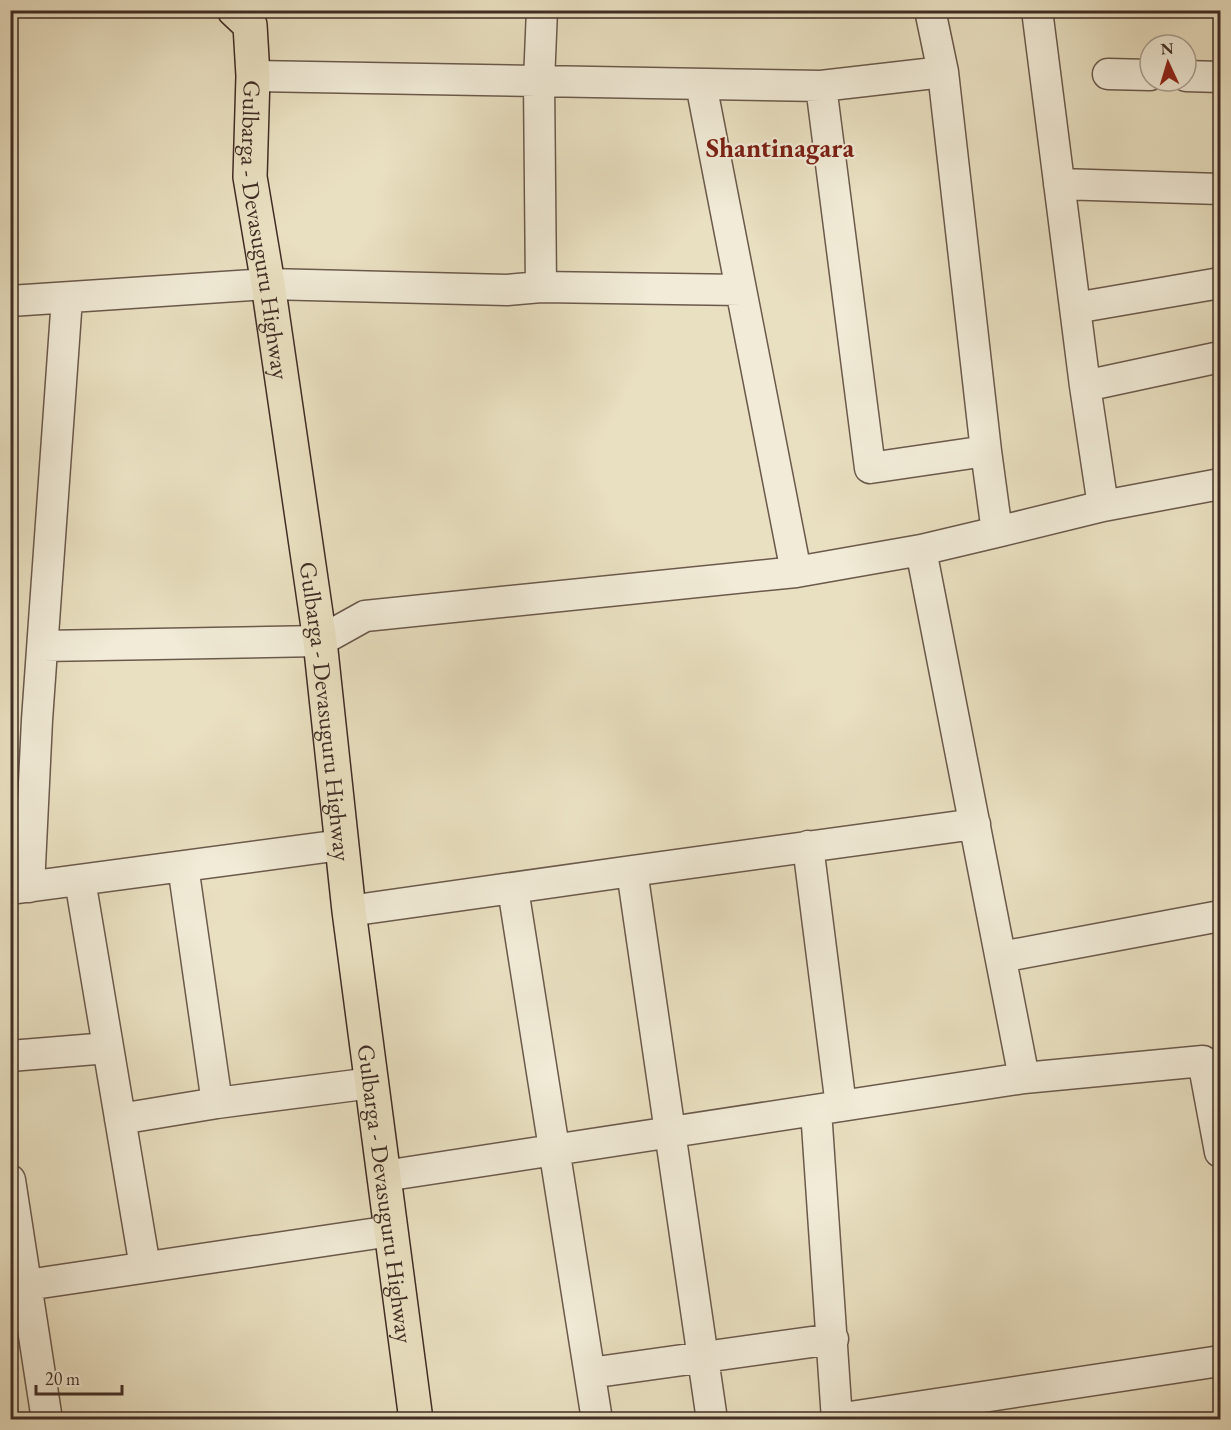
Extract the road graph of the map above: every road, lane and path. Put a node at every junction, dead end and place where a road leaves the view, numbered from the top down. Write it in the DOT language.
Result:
graph roads {
  1 [pos="234,10"];
  2 [pos="542,10"];
  3 [pos="930,10"];
  4 [pos="1036,10"];
  5 [pos="943,72"];
  6 [pos="1108,74"];
  7 [pos="1138,75"];
  8 [pos="253,76"];
  9 [pos="1198,76"];
  10 [pos="1221,77"];
  11 [pos="539,81"];
  12 [pos="701,84"];
  13 [pos="821,86"];
  14 [pos="1059,184"];
  15 [pos="1221,189"];
  16 [pos="1221,283"];
  17 [pos="268,284"];
  18 [pos="541,287"];
  19 [pos="741,290"];
  20 [pos="67,298"];
  21 [pos="10,301"];
  22 [pos="1076,308"];
  23 [pos="1221,357"];
  24 [pos="1085,386"];
  25 [pos="986,451"];
  26 [pos="1221,483"];
  27 [pos="1103,506"];
  28 [pos="997,532"];
  29 [pos="921,550"];
  30 [pos="796,572"];
  31 [pos="320,641"];
  32 [pos="43,646"];
  33 [pos="24,722"];
  34 [pos="975,824"];
  35 [pos="341,845"];
  36 [pos="808,846"];
  37 [pos="183,866"];
  38 [pos="632,871"];
  39 [pos="80,880"];
  40 [pos="20,888"];
  41 [pos="513,889"];
  42 [pos="349,911"];
  43 [pos="1221,916"];
  44 [pos="1001,957"];
  45 [pos="108,1048"];
  46 [pos="10,1056"];
  47 [pos="1024,1078"];
  48 [pos="372,1083"];
  49 [pos="217,1103"];
  50 [pos="828,1108"];
  51 [pos="120,1119"];
  52 [pos="671,1132"];
  53 [pos="554,1150"];
  54 [pos="1221,1152"];
  55 [pos="384,1176"];
  56 [pos="10,1180"];
  57 [pos="391,1231"];
  58 [pos="145,1267"];
  59 [pos="27,1285"];
  60 [pos="21,1323"];
  61 [pos="833,1339"];
  62 [pos="703,1357"];
  63 [pos="1221,1361"];
  64 [pos="590,1373"];
  65 [pos="47,1419"];
  66 [pos="416,1419"];
  67 [pos="597,1419"];
  68 [pos="712,1419"];
  69 [pos="837,1419"];
  1 -- 8 [label="highway, Gulbarga - Devasuguru Highway"];
  2 -- 11 [label="street"];
  3 -- 5 [label="street"];
  4 -- 14 [label="street"];
  5 -- 13 [label="street"];
  5 -- 25 [label="street"];
  6 -- 7 [label="street"];
  8 -- 11 [label="street"];
  8 -- 17 [label="highway, Gulbarga - Devasuguru Highway"];
  9 -- 10 [label="street"];
  11 -- 12 [label="street"];
  11 -- 18 [label="street"];
  12 -- 13 [label="street"];
  12 -- 19 [label="street"];
  13 -- 25 [label="street"];
  14 -- 15 [label="street"];
  14 -- 22 [label="street"];
  16 -- 22 [label="street"];
  17 -- 18 [label="street"];
  17 -- 20 [label="street"];
  17 -- 31 [label="highway, Gulbarga - Devasuguru Highway"];
  18 -- 19 [label="street"];
  19 -- 30 [label="street"];
  20 -- 21 [label="street"];
  20 -- 32 [label="street"];
  22 -- 24 [label="street"];
  23 -- 24 [label="street"];
  24 -- 27 [label="street"];
  25 -- 28 [label="street"];
  26 -- 27 [label="street"];
  27 -- 28 [label="street"];
  28 -- 29 [label="street"];
  29 -- 30 [label="street"];
  29 -- 34 [label="street"];
  30 -- 31 [label="street"];
  31 -- 32 [label="street"];
  31 -- 35 [label="highway, Gulbarga - Devasuguru Highway"];
  32 -- 33 [label="street"];
  33 -- 40 [label="street"];
  34 -- 36 [label="street"];
  34 -- 44 [label="street"];
  35 -- 37 [label="street"];
  35 -- 42 [label="highway, Gulbarga - Devasuguru Highway"];
  36 -- 38 [label="street"];
  36 -- 50 [label="street"];
  37 -- 39 [label="street"];
  37 -- 49 [label="street"];
  38 -- 41 [label="street"];
  38 -- 52 [label="street"];
  39 -- 40 [label="street"];
  39 -- 45 [label="street"];
  41 -- 42 [label="street"];
  41 -- 53 [label="street"];
  42 -- 48 [label="highway, Gulbarga - Devasuguru Highway"];
  43 -- 44 [label="street"];
  44 -- 47 [label="street"];
  45 -- 46 [label="street"];
  45 -- 51 [label="street"];
  47 -- 50 [label="street"];
  47 -- 54 [label="street"];
  48 -- 49 [label="street"];
  48 -- 55 [label="highway, Gulbarga - Devasuguru Highway"];
  49 -- 51 [label="street"];
  50 -- 52 [label="street"];
  50 -- 61 [label="street"];
  51 -- 58 [label="street"];
  52 -- 53 [label="street"];
  52 -- 62 [label="street"];
  53 -- 55 [label="street"];
  53 -- 64 [label="street"];
  55 -- 57 [label="highway, Gulbarga - Devasuguru Highway"];
  56 -- 59 [label="street"];
  57 -- 58 [label="street"];
  57 -- 66 [label="highway, Gulbarga - Devasuguru Highway"];
  58 -- 59 [label="street"];
  59 -- 60 [label="street"];
  60 -- 65 [label="street"];
  61 -- 62 [label="street"];
  61 -- 69 [label="street"];
  62 -- 64 [label="street"];
  62 -- 68 [label="street"];
  63 -- 69 [label="street"];
  64 -- 67 [label="street"];
}
